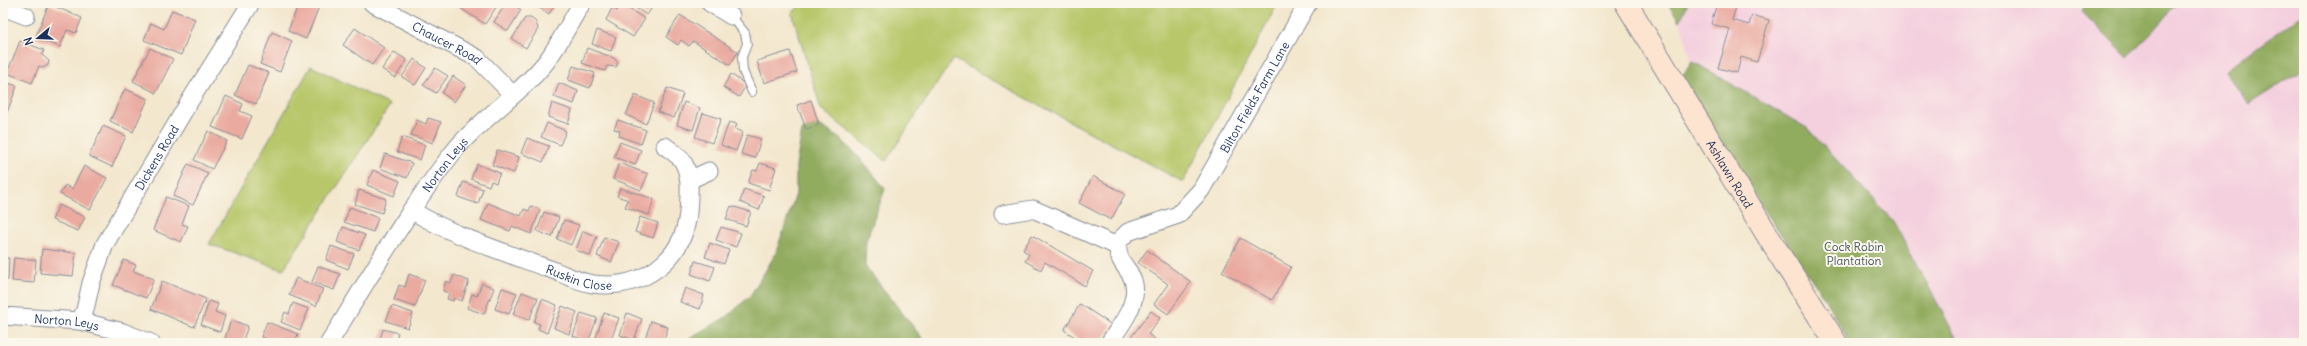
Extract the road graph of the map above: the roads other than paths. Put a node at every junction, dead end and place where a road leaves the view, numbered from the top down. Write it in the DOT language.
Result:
graph roads {
  1 [pos="251,3"];
  2 [pos="372,3"];
  3 [pos="582,3"];
  4 [pos="710,3"];
  5 [pos="1308,3"];
  6 [pos="1626,3"];
  7 [pos="3,7"];
  8 [pos="26,16"];
  9 [pos="731,16"];
  10 [pos="752,92"];
  11 [pos="514,95"];
  12 [pos="665,146"];
  13 [pos="709,171"];
  14 [pos="689,180"];
  15 [pos="411,210"];
  16 [pos="1003,214"];
  17 [pos="1117,246"];
  18 [pos="3,316"];
  19 [pos="80,321"];
  20 [pos="151,343"];
  21 [pos="330,343"];
  22 [pos="1109,343"];
  23 [pos="1836,343"];
  1 -- 19 [label="street, Dickens Road"];
  2 -- 11 [label="street, Chaucer Road"];
  3 -- 11 [label="street, Norton Leys"];
  4 -- 9 [label="street"];
  5 -- 17 [label="street, Bilton Fields Farm Lane"];
  6 -- 23 [label="main road, Ashlawn Road"];
  7 -- 8 [label="street"];
  9 -- 10 [label="lane"];
  11 -- 15 [label="street, Norton Leys"];
  12 -- 14 [label="street, Ruskin Close"];
  13 -- 14 [label="street"];
  14 -- 15 [label="street, Ruskin Close"];
  15 -- 21 [label="street, Norton Leys"];
  16 -- 17 [label="street"];
  17 -- 22 [label="street"];
  18 -- 19 [label="street, Norton Leys"];
  19 -- 20 [label="street, Norton Leys"];
}
